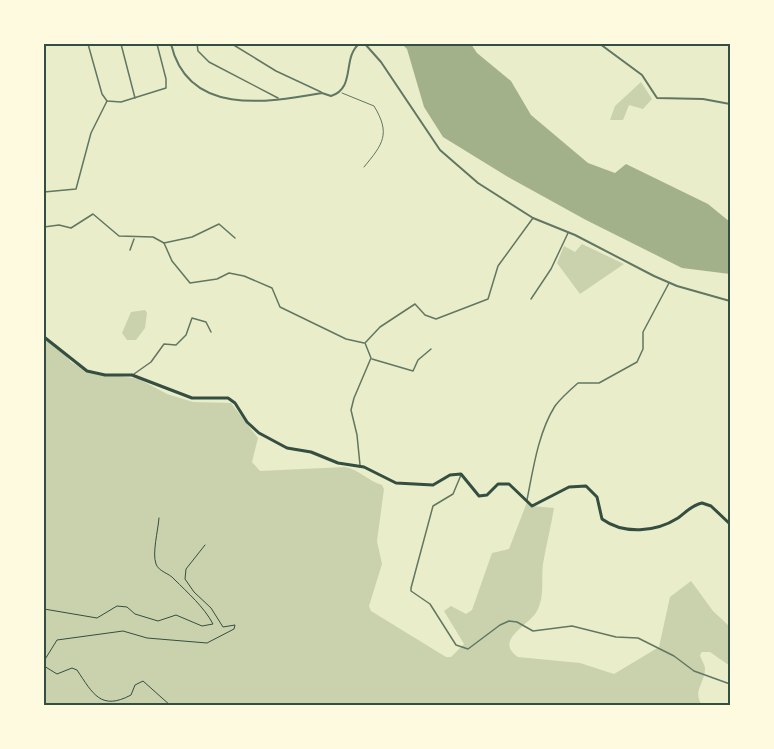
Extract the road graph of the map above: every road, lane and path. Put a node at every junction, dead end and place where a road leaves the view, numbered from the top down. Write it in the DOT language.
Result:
graph roads {
  1 [pos="88,44"];
  2 [pos="122,44"];
  3 [pos="157,44"];
  4 [pos="171,44"];
  5 [pos="197,44"];
  6 [pos="232,44"];
  7 [pos="359,44"];
  8 [pos="365,44"];
  9 [pos="600,44"];
  10 [pos="322,93"];
  11 [pos="342,93"];
  12 [pos="135,98"];
  13 [pos="282,100"];
  14 [pos="107,101"];
  15 [pos="730,104"];
  16 [pos="364,167"];
  17 [pos="44,192"];
  18 [pos="534,218"];
  19 [pos="44,227"];
  20 [pos="568,232"];
  21 [pos="134,238"];
  22 [pos="235,238"];
  23 [pos="164,243"];
  24 [pos="130,250"];
  25 [pos="669,282"];
  26 [pos="531,299"];
  27 [pos="730,301"];
  28 [pos="211,332"];
  29 [pos="44,337"];
  30 [pos="365,343"];
  31 [pos="431,349"];
  32 [pos="371,358"];
  33 [pos="132,375"];
  34 [pos="360,466"];
  35 [pos="461,474"];
  36 [pos="527,502"];
  37 [pos="159,518"];
  38 [pos="730,524"];
  39 [pos="205,544"];
  40 [pos="730,561"];
  41 [pos="730,569"];
  42 [pos="44,609"];
  43 [pos="44,661"];
  44 [pos="44,666"];
  45 [pos="730,684"];
  46 [pos="171,705"];
  1 -- 14 [label="street"];
  2 -- 12 [label="street"];
  3 -- 12 [label="street"];
  4 -- 13 [label="street"];
  5 -- 13 [label="street"];
  6 -- 10 [label="street"];
  7 -- 10 [label="street"];
  8 -- 18 [label="street"];
  9 -- 15 [label="street"];
  10 -- 13 [label="street"];
  11 -- 16 [label="lane"];
  12 -- 14 [label="street"];
  14 -- 17 [label="street"];
  18 -- 20 [label="street"];
  18 -- 30 [label="street"];
  19 -- 21 [label="street"];
  20 -- 25 [label="street"];
  20 -- 26 [label="street"];
  21 -- 23 [label="street"];
  21 -- 24 [label="street"];
  22 -- 23 [label="street"];
  23 -- 30 [label="street"];
  25 -- 27 [label="street"];
  25 -- 36 [label="street"];
  28 -- 33 [label="street"];
  29 -- 33 [label="main road"];
  30 -- 32 [label="street"];
  31 -- 32 [label="street"];
  32 -- 34 [label="street"];
  33 -- 34 [label="main road"];
  34 -- 35 [label="main road"];
  35 -- 36 [label="main road"];
  35 -- 45 [label="street"];
  36 -- 38 [label="main road"];
  37 -- 42 [label="path"];
  39 -- 43 [label="path"];
  40 -- 41 [label="main road"];
  44 -- 46 [label="path"];
}
